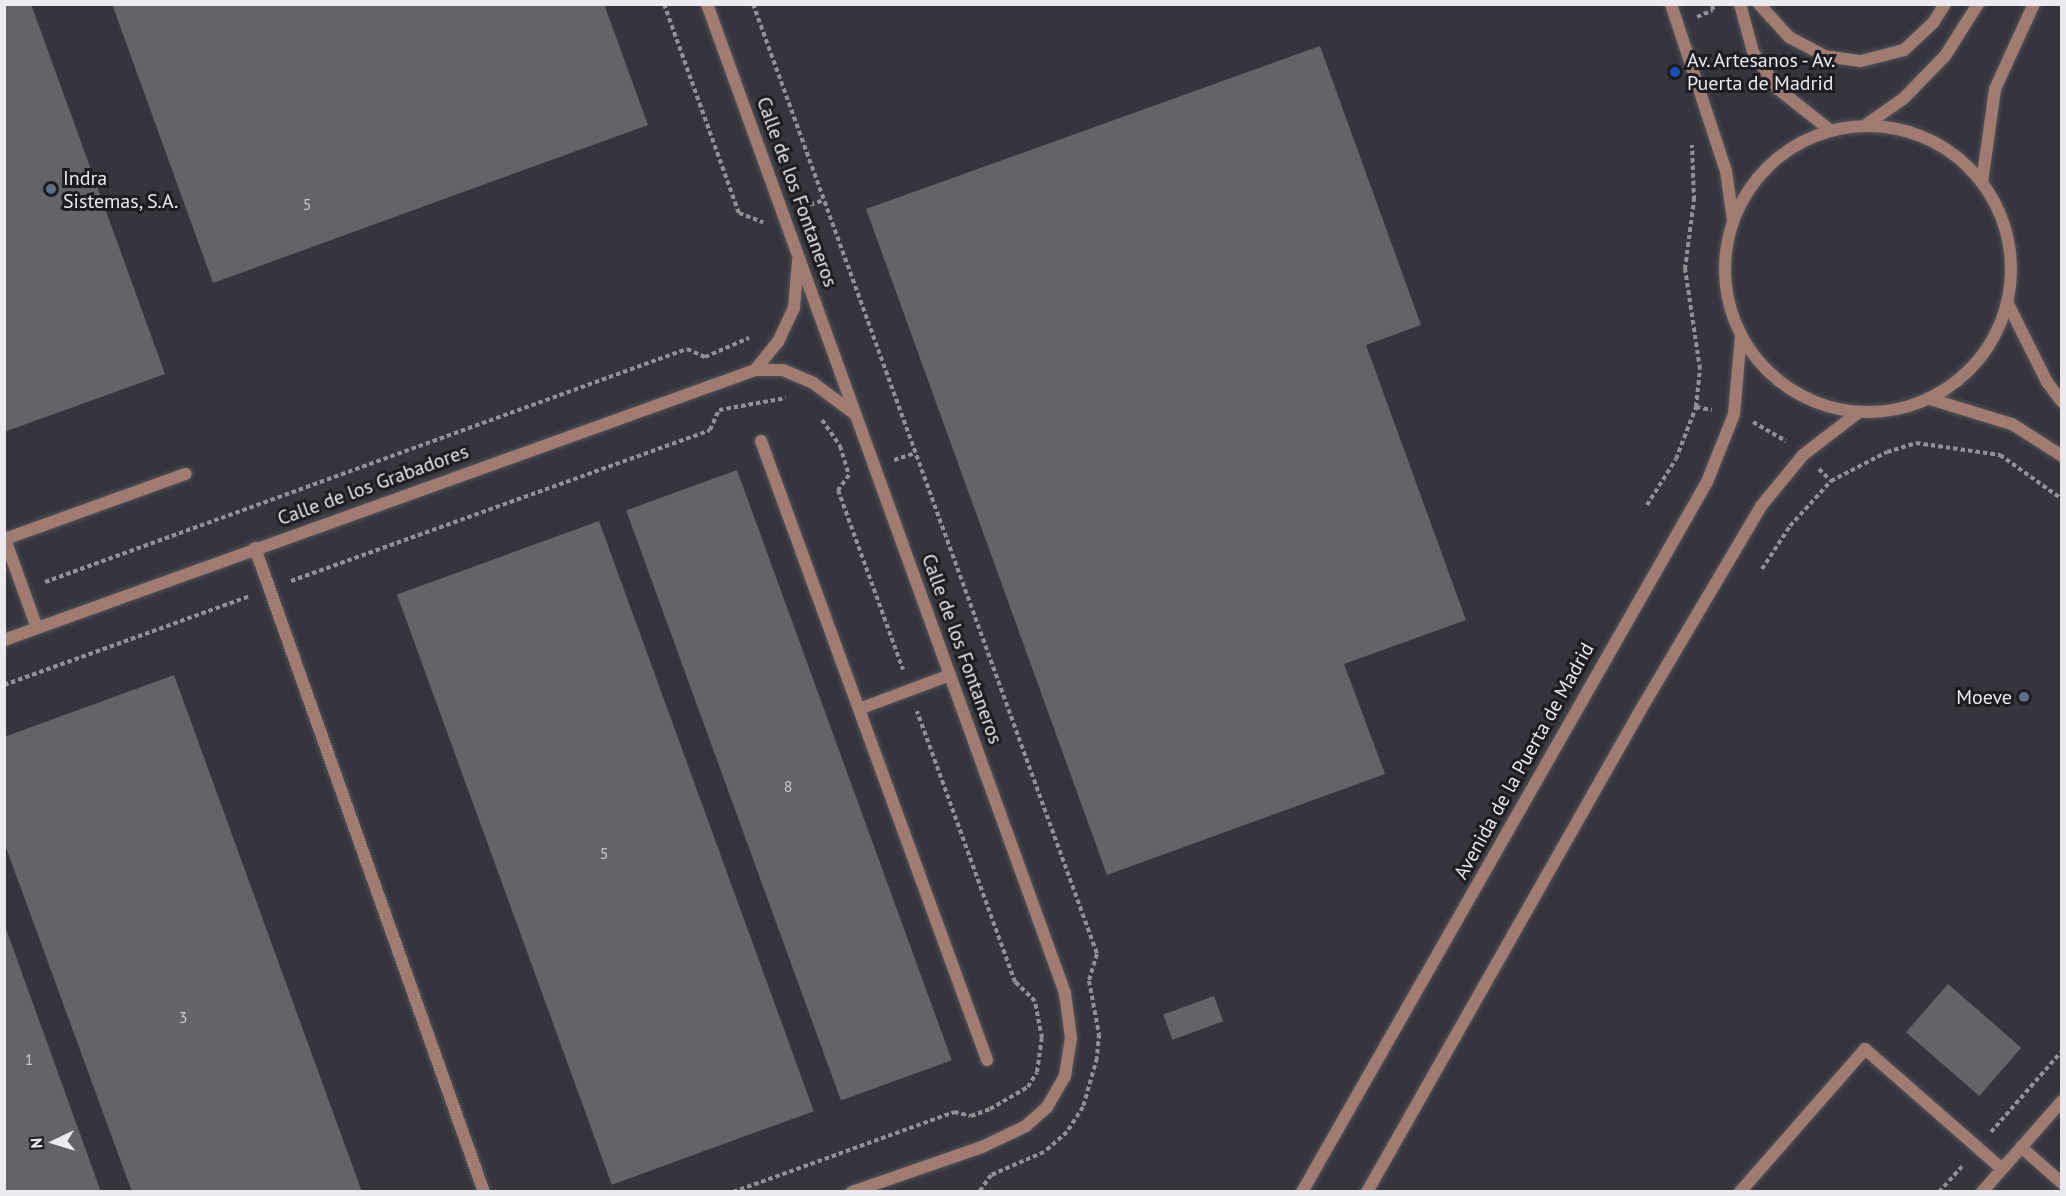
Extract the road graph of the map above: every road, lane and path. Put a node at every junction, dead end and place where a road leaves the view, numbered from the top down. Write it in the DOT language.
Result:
graph roads {
  1 [pos="664,4"];
  2 [pos="707,4"];
  3 [pos="753,4"];
  4 [pos="1671,4"];
  5 [pos="1740,4"];
  6 [pos="1759,4"];
  7 [pos="1945,4"];
  8 [pos="1978,4"];
  9 [pos="2034,4"];
  10 [pos="1867,124"];
  11 [pos="1830,130"];
  12 [pos="1690,133"];
  13 [pos="1982,182"];
  14 [pos="1733,220"];
  15 [pos="765,232"];
  16 [pos="798,251"];
  17 [pos="2007,302"];
  18 [pos="756,333"];
  19 [pos="1741,336"];
  20 [pos="755,370"];
  21 [pos="1929,399"];
  22 [pos="790,400"];
  23 [pos="2061,402"];
  24 [pos="1696,407"];
  25 [pos="1859,412"];
  26 [pos="1734,414"];
  27 [pos="817,415"];
  28 [pos="856,415"];
  29 [pos="761,441"];
  30 [pos="1803,455"];
  31 [pos="2061,456"];
  32 [pos="186,474"];
  33 [pos="1831,481"];
  34 [pos="2061,499"];
  35 [pos="1647,505"];
  36 [pos="255,548"];
  37 [pos="1762,568"];
  38 [pos="24,589"];
  39 [pos="269,589"];
  40 [pos="37,628"];
  41 [pos="4,640"];
  42 [pos="950,675"];
  43 [pos="4,685"];
  44 [pos="910,690"];
  45 [pos="859,709"];
  46 [pos="1097,954"];
  47 [pos="2061,1051"];
  48 [pos="987,1060"];
  49 [pos="2061,1101"];
  50 [pos="1978,1147"];
  51 [pos="2021,1147"];
  52 [pos="2002,1169"];
  53 [pos="2061,1183"];
  54 [pos="484,1191"];
  55 [pos="733,1191"];
  56 [pos="852,1191"];
  57 [pos="1302,1191"];
  58 [pos="1367,1191"];
  59 [pos="1740,1191"];
  60 [pos="1939,1191"];
  61 [pos="1982,1191"];
  1 -- 15 [label="path"];
  2 -- 16 [label="street, Calle de los Fontaneros"];
  3 -- 46 [label="path"];
  4 -- 14 [label="street"];
  5 -- 11 [label="street"];
  6 -- 7 [label="street"];
  8 -- 10 [label="street"];
  9 -- 13 [label="street"];
  10 -- 11 [label="street"];
  10 -- 13 [label="street"];
  11 -- 14 [label="street"];
  12 -- 24 [label="path"];
  13 -- 17 [label="street"];
  14 -- 19 [label="street"];
  16 -- 20 [label="street"];
  16 -- 28 [label="street, Calle de los Fontaneros"];
  17 -- 21 [label="street"];
  17 -- 23 [label="street"];
  18 -- 38 [label="path"];
  19 -- 25 [label="street"];
  19 -- 26 [label="street, Avenida de la Puerta de Madrid"];
  20 -- 28 [label="street, Calle de los Grabadores"];
  20 -- 36 [label="street, Calle de los Grabadores"];
  21 -- 25 [label="street"];
  21 -- 31 [label="street"];
  22 -- 39 [label="path"];
  24 -- 26 [label="path"];
  24 -- 35 [label="path"];
  25 -- 30 [label="street"];
  26 -- 30 [label="path"];
  26 -- 57 [label="street, Avenida de la Puerta de Madrid"];
  27 -- 44 [label="path"];
  28 -- 42 [label="street, Calle de los Fontaneros"];
  29 -- 45 [label="street"];
  30 -- 33 [label="path"];
  30 -- 58 [label="street"];
  32 -- 38 [label="street"];
  33 -- 34 [label="path"];
  33 -- 37 [label="path"];
  36 -- 39 [label="street"];
  36 -- 40 [label="street, Calle de los Grabadores"];
  38 -- 40 [label="street"];
  39 -- 43 [label="path"];
  39 -- 54 [label="street"];
  40 -- 41 [label="street, Calle de los Grabadores"];
  42 -- 44 [label="street"];
  42 -- 56 [label="street, Calle de los Fontaneros"];
  44 -- 45 [label="street"];
  44 -- 55 [label="path"];
  45 -- 48 [label="street"];
  47 -- 50 [label="path"];
  49 -- 51 [label="street"];
  50 -- 52 [label="street"];
  50 -- 59 [label="street"];
  50 -- 60 [label="path"];
  51 -- 52 [label="street"];
  51 -- 53 [label="street"];
  52 -- 61 [label="street"];
}
